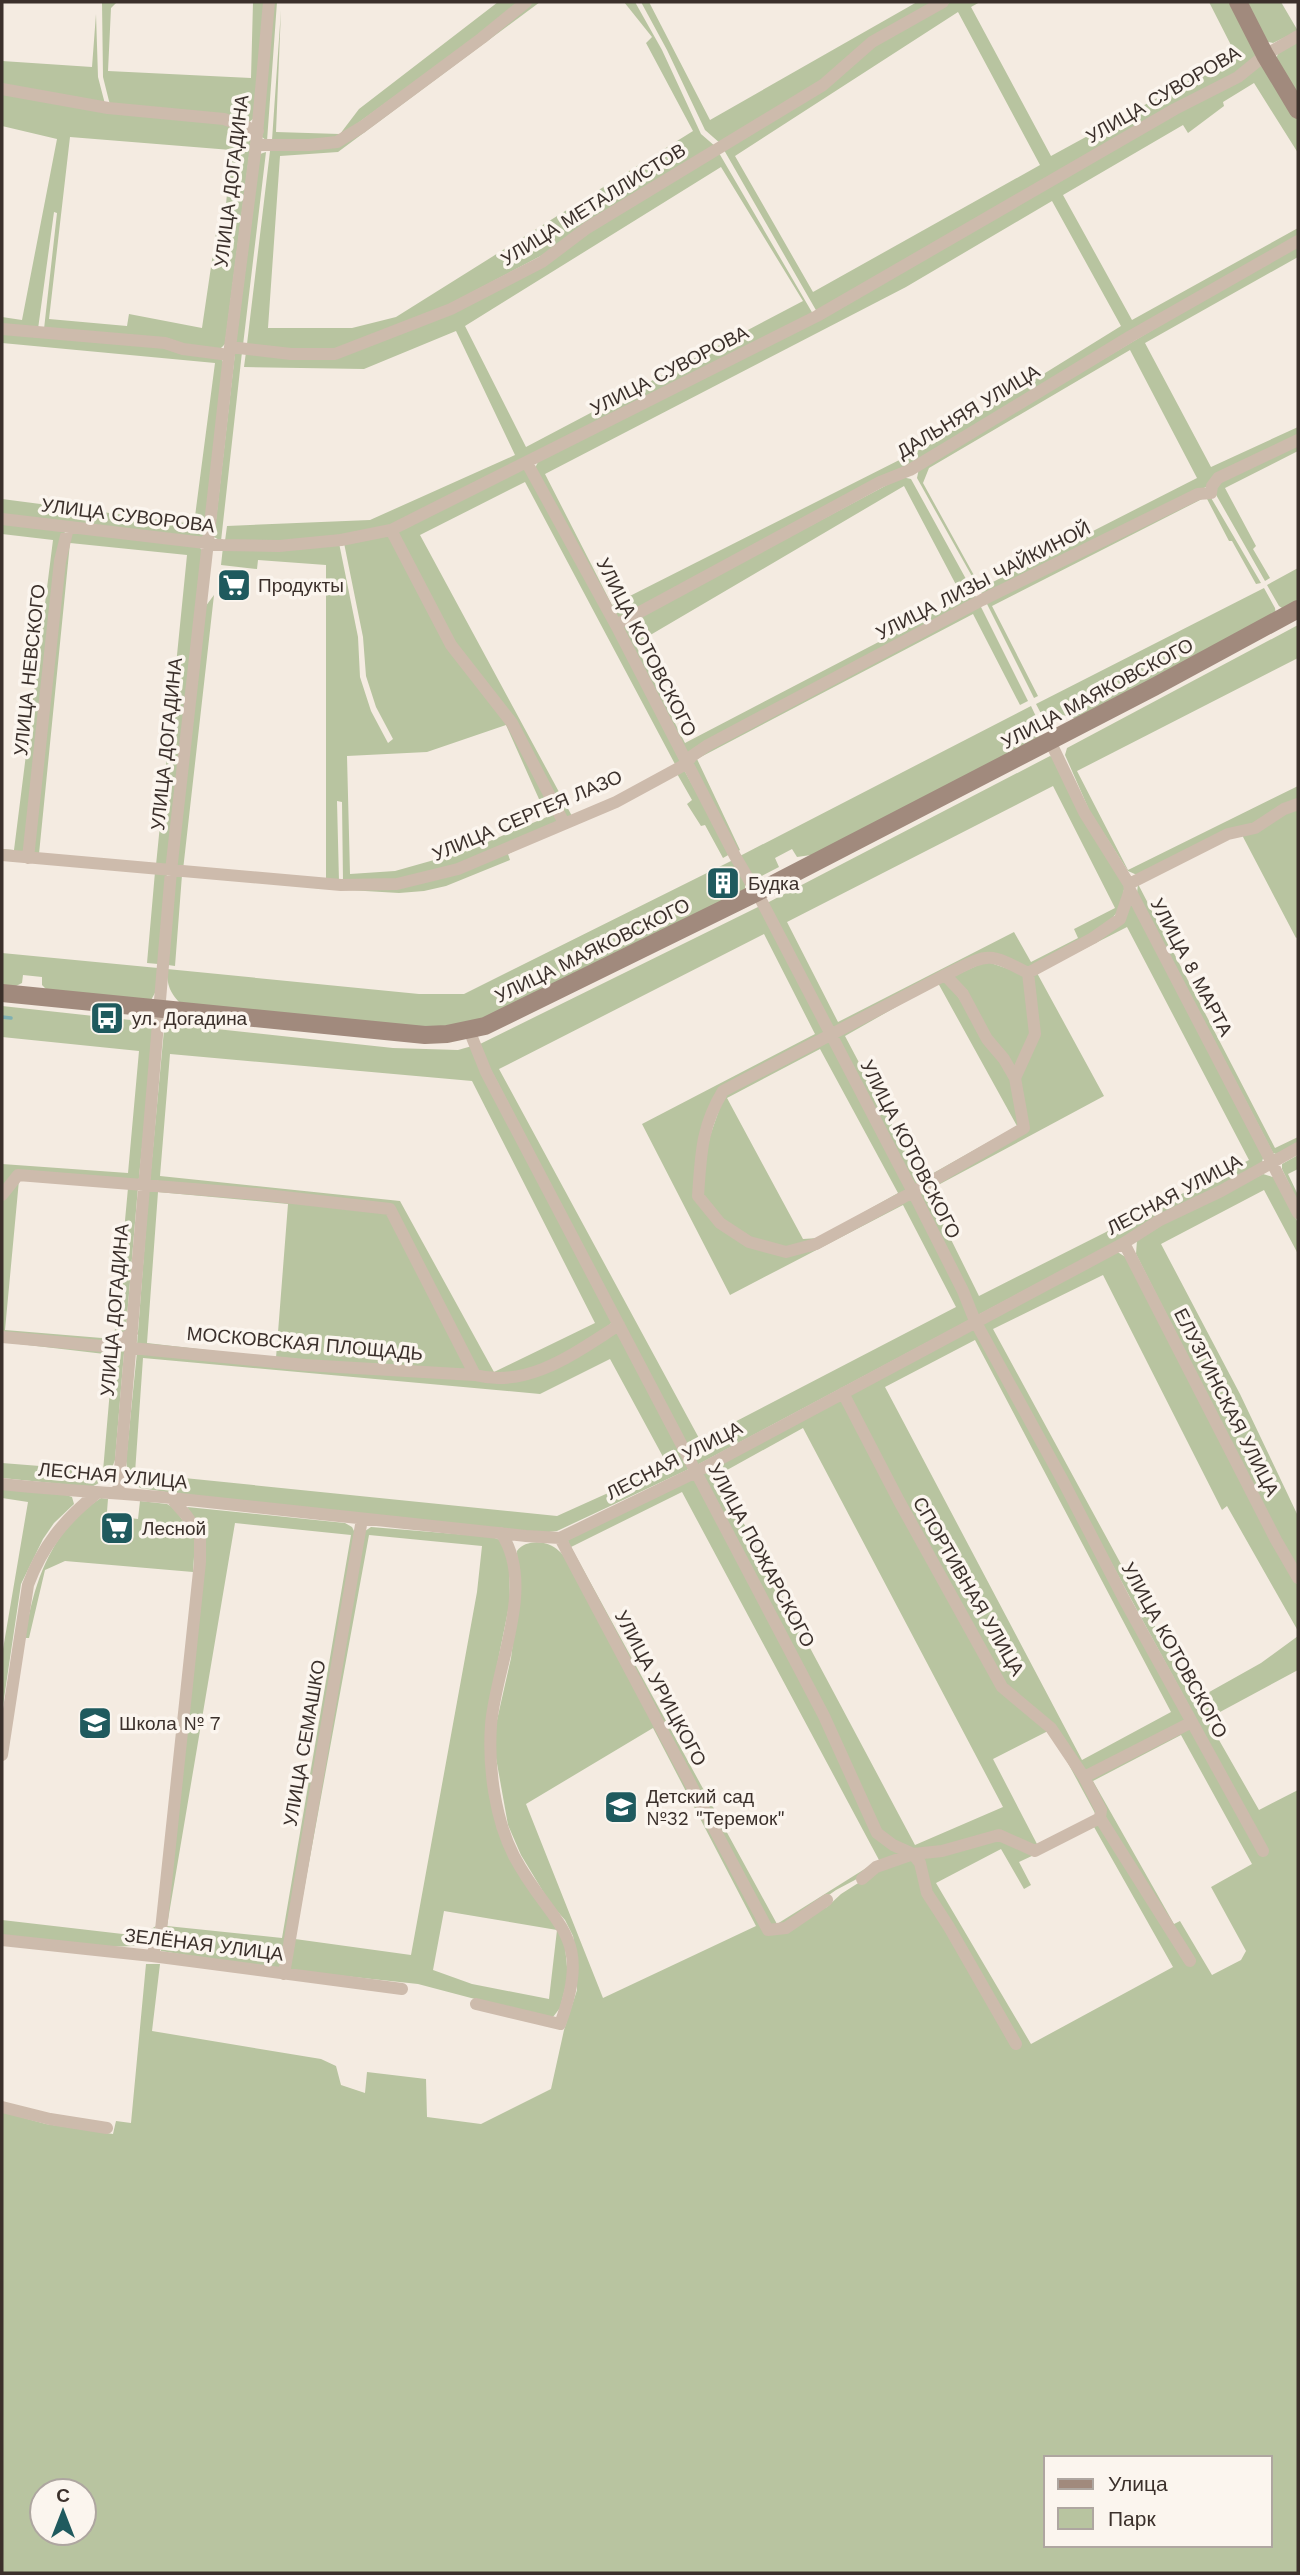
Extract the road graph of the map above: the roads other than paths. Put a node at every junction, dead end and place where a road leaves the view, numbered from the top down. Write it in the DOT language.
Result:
graph roads {
  1 [pos="269,2"];
  2 [pos="526,2"];
  3 [pos="943,2"];
  4 [pos="1238,2"];
  5 [pos="1298,36"];
  6 [pos="1265,55"];
  7 [pos="2,89"];
  8 [pos="1298,110"];
  9 [pos="258,131"];
  10 [pos="256,145"];
  11 [pos="1298,241"];
  12 [pos="2,329"];
  13 [pos="230,351"];
  14 [pos="1298,440"];
  15 [pos="527,463"];
  16 [pos="2,519"];
  17 [pos="68,528"];
  18 [pos="391,530"];
  19 [pos="209,544"];
  20 [pos="1298,609"];
  21 [pos="616,625"];
  22 [pos="1051,741"];
  23 [pos="686,764"];
  24 [pos="1298,804"];
  25 [pos="564,823"];
  26 [pos="2,855"];
  27 [pos="28,858"];
  28 [pos="172,871"];
  29 [pos="1130,887"];
  30 [pos="756,893"];
  31 [pos="1028,973"];
  32 [pos="945,975"];
  33 [pos="2,993"];
  34 [pos="160,1009"];
  35 [pos="469,1030"];
  36 [pos="831,1036"];
  37 [pos="1014,1078"];
  38 [pos="1298,1148"];
  39 [pos="1273,1161"];
  40 [pos="144,1184"];
  41 [pos="913,1192"];
  42 [pos="2,1195"];
  43 [pos="1298,1213"];
  44 [pos="1124,1242"];
  45 [pos="975,1321"];
  46 [pos="619,1325"];
  47 [pos="132,1333"];
  48 [pos="2,1337"];
  49 [pos="131,1348"];
  50 [pos="475,1375"];
  51 [pos="844,1393"];
  52 [pos="696,1472"];
  53 [pos="2,1484"];
  54 [pos="118,1493"];
  55 [pos="96,1494"];
  56 [pos="171,1498"];
  57 [pos="362,1519"];
  58 [pos="500,1533"];
  59 [pos="526,1536"];
  60 [pos="560,1538"];
  61 [pos="511,1548"];
  62 [pos="1298,1578"];
  63 [pos="1192,1722"];
  64 [pos="2,1755"];
  65 [pos="1084,1777"];
  66 [pos="1100,1818"];
  67 [pos="1263,1851"];
  68 [pos="912,1854"];
  69 [pos="862,1879"];
  70 [pos="827,1900"];
  71 [pos="2,1940"];
  72 [pos="152,1956"];
  73 [pos="1190,1961"];
  74 [pos="284,1974"];
  75 [pos="402,1989"];
  76 [pos="476,2004"];
  77 [pos="1016,2044"];
  78 [pos="2,2106"];
  79 [pos="107,2128"];
  1 -- 9 [label="street, УЛИЦА ДОГАДИНА"];
  2 -- 10 [label="street"];
  3 -- 13 [label="street, УЛИЦА МЕТАЛЛИСТОВ"];
  4 -- 6 [label="main road"];
  5 -- 6 [label="street, УЛИЦА СУВОРОВА"];
  6 -- 8 [label="main road"];
  6 -- 15 [label="street, УЛИЦА СУВОРОВА"];
  7 -- 9 [label="street"];
  9 -- 10 [label="street, УЛИЦА ДОГАДИНА"];
  10 -- 13 [label="street, УЛИЦА ДОГАДИНА"];
  11 -- 21 [label="street, ДАЛЬНЯЯ УЛИЦА"];
  12 -- 13 [label="street, УЛИЦА МЕТАЛЛИСТОВ"];
  13 -- 19 [label="street, УЛИЦА ДОГАДИНА"];
  14 -- 23 [label="street, УЛИЦА ЛИЗЫ ЧАЙКИНОЙ"];
  15 -- 18 [label="street, УЛИЦА СУВОРОВА"];
  15 -- 21 [label="street, УЛИЦА КОТОВСКОГО"];
  16 -- 17 [label="street, УЛИЦА СУВОРОВА"];
  17 -- 19 [label="street, УЛИЦА СУВОРОВА"];
  17 -- 27 [label="street, УЛИЦА НЕВСКОГО"];
  18 -- 19 [label="street, УЛИЦА СУВОРОВА"];
  18 -- 25 [label="street"];
  19 -- 28 [label="street, УЛИЦА ДОГАДИНА"];
  20 -- 22 [label="main road, УЛИЦА МАЯКОВСКОГО"];
  21 -- 23 [label="street, УЛИЦА КОТОВСКОГО"];
  22 -- 29 [label="street, УЛИЦА 8 МАРТА"];
  22 -- 30 [label="main road, УЛИЦА МАЯКОВСКОГО"];
  23 -- 25 [label="street, УЛИЦА СЕРГЕЯ ЛАЗО"];
  23 -- 30 [label="street, УЛИЦА КОТОВСКОГО"];
  24 -- 29 [label="street"];
  25 -- 28 [label="street, УЛИЦА СЕРГЕЯ ЛАЗО"];
  26 -- 27 [label="street, УЛИЦА СЕРГЕЯ ЛАЗО"];
  27 -- 28 [label="street, УЛИЦА СЕРГЕЯ ЛАЗО"];
  28 -- 34 [label="street, УЛИЦА ДОГАДИНА"];
  29 -- 31 [label="street"];
  29 -- 39 [label="street, УЛИЦА 8 МАРТА"];
  30 -- 35 [label="main road, УЛИЦА МАЯКОВСКОГО"];
  30 -- 36 [label="street, УЛИЦА КОТОВСКОГО"];
  31 -- 32 [label="street"];
  31 -- 37 [label="street"];
  32 -- 36 [label="street"];
  32 -- 37 [label="street"];
  33 -- 34 [label="main road, УЛИЦА МАЯКОВСКОГО"];
  34 -- 35 [label="main road, УЛИЦА МАЯКОВСКОГО"];
  34 -- 40 [label="street, УЛИЦА ДОГАДИНА"];
  35 -- 46 [label="street, УЛИЦА ПОЖАРСКОГО"];
  36 -- 41 [label="street, УЛИЦА КОТОВСКОГО"];
  36 -- 41 [label="street"];
  37 -- 41 [label="street"];
  38 -- 39 [label="street, ЛЕСНАЯ УЛИЦА"];
  39 -- 43 [label="street, УЛИЦА 8 МАРТА"];
  39 -- 44 [label="street, ЛЕСНАЯ УЛИЦА"];
  40 -- 42 [label="street"];
  40 -- 47 [label="street, УЛИЦА ДОГАДИНА"];
  40 -- 50 [label="street"];
  41 -- 45 [label="street, УЛИЦА КОТОВСКОГО"];
  44 -- 45 [label="street, ЛЕСНАЯ УЛИЦА"];
  44 -- 62 [label="street, ЕЛУЗГИНСКАЯ УЛИЦА"];
  45 -- 51 [label="street, ЛЕСНАЯ УЛИЦА"];
  45 -- 63 [label="street, УЛИЦА КОТОВСКОГО"];
  46 -- 50 [label="street, МОСКОВСКАЯ ПЛОЩАДЬ"];
  46 -- 52 [label="street, УЛИЦА ПОЖАРСКОГО"];
  47 -- 48 [label="street"];
  47 -- 49 [label="street, УЛИЦА ДОГАДИНА"];
  49 -- 50 [label="street, МОСКОВСКАЯ ПЛОЩАДЬ"];
  49 -- 54 [label="street, УЛИЦА ДОГАДИНА"];
  51 -- 52 [label="street, ЛЕСНАЯ УЛИЦА"];
  51 -- 65 [label="street, СПОРТИВНАЯ УЛИЦА"];
  52 -- 60 [label="street, ЛЕСНАЯ УЛИЦА"];
  52 -- 68 [label="street, УЛИЦА ПОЖАРСКОГО"];
  53 -- 55 [label="street, ЛЕСНАЯ УЛИЦА"];
  54 -- 55 [label="street, ЛЕСНАЯ УЛИЦА"];
  54 -- 56 [label="street, ЛЕСНАЯ УЛИЦА"];
  55 -- 64 [label="street"];
  56 -- 57 [label="street, ЛЕСНАЯ УЛИЦА"];
  56 -- 72 [label="street"];
  57 -- 58 [label="street, ЛЕСНАЯ УЛИЦА"];
  57 -- 74 [label="street, УЛИЦА СЕМАШКО"];
  58 -- 59 [label="street, ЛЕСНАЯ УЛИЦА"];
  58 -- 61 [label="street"];
  59 -- 60 [label="street, ЛЕСНАЯ УЛИЦА"];
  59 -- 61 [label="street"];
  60 -- 70 [label="street, УЛИЦА УРИЦКОГО"];
  61 -- 76 [label="street"];
  63 -- 65 [label="street"];
  63 -- 67 [label="street, УЛИЦА КОТОВСКОГО"];
  65 -- 66 [label="street, СПОРТИВНАЯ УЛИЦА"];
  66 -- 68 [label="street"];
  66 -- 73 [label="street, СПОРТИВНАЯ УЛИЦА"];
  68 -- 69 [label="street"];
  68 -- 77 [label="street"];
  71 -- 72 [label="street, ЗЕЛЁНАЯ УЛИЦА"];
  72 -- 74 [label="street, ЗЕЛЁНАЯ УЛИЦА"];
  74 -- 75 [label="street, ЗЕЛЁНАЯ УЛИЦА"];
  78 -- 79 [label="street"];
}
